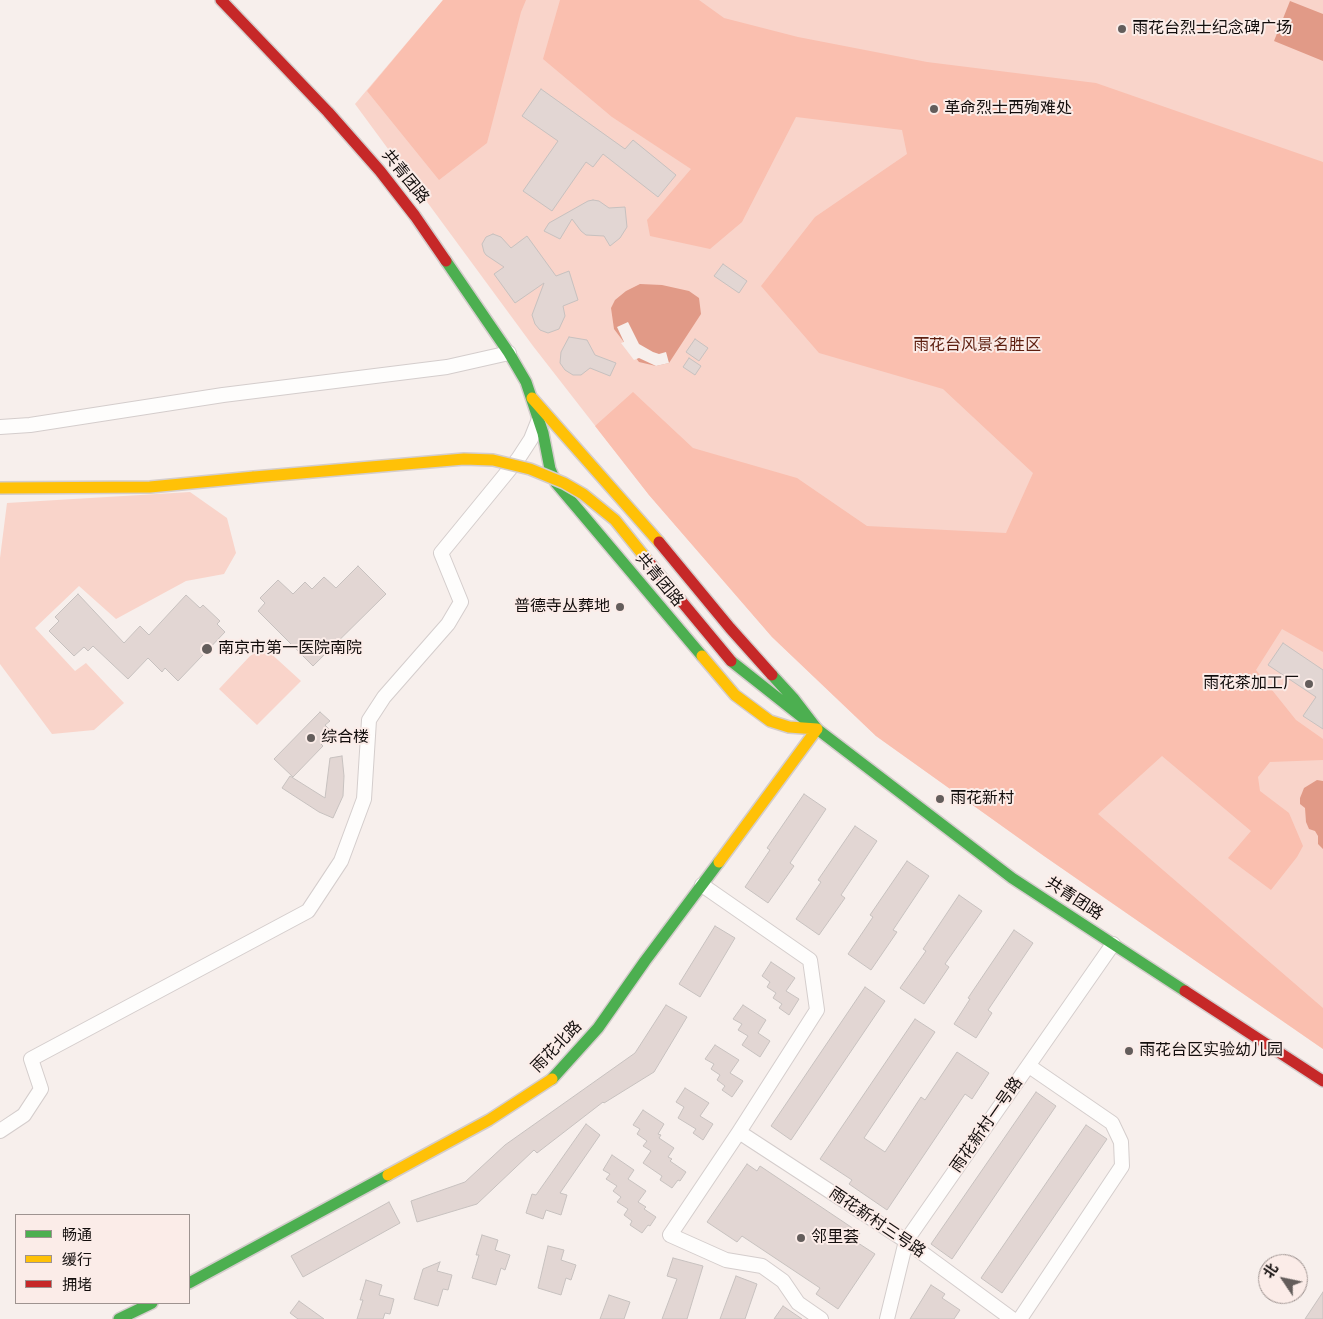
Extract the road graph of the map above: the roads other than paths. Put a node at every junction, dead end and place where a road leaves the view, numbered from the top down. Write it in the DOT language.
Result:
graph roads {
  1 [pos="221,0"];
  2 [pos="509,353"];
  3 [pos="532,398"];
  4 [pos="539,419"];
  5 [pos="0,427"];
  6 [pos="0,488"];
  7 [pos="817,729"];
  8 [pos="702,886"];
  9 [pos="1113,944"];
  10 [pos="1028,1066"];
  11 [pos="1323,1081"];
  12 [pos="0,1131"];
  13 [pos="739,1132"];
  14 [pos="906,1241"];
  15 [pos="190,1282"];
  16 [pos="150,1304"];
  17 [pos="119,1319"];
  18 [pos="822,1319"];
  19 [pos="887,1319"];
  20 [pos="1012,1319"];
  21 [pos="1020,1319"];
  1 -- 2 [label="street, 共青团路"];
  2 -- 3 [label="street, 共青团路"];
  2 -- 5 [label="street"];
  3 -- 4 [label="street, 共青团路"];
  3 -- 7 [label="street, 共青团路"];
  4 -- 7 [label="street, 共青团路"];
  4 -- 12 [label="street"];
  6 -- 7 [label="street, bridge"];
  7 -- 8 [label="street, 雨花北路"];
  7 -- 9 [label="street, 共青团路"];
  8 -- 13 [label="street"];
  8 -- 15 [label="street, 雨花北路"];
  9 -- 10 [label="street, 雨花新村一号路"];
  9 -- 11 [label="street, 共青团路"];
  10 -- 14 [label="street, 雨花新村一号路"];
  10 -- 21 [label="street"];
  13 -- 14 [label="street, 雨花新村三号路"];
  13 -- 18 [label="street"];
  14 -- 19 [label="street, 雨花新村一号路"];
  14 -- 20 [label="street, 雨花新村三号路"];
  16 -- 17 [label="street"];
}
